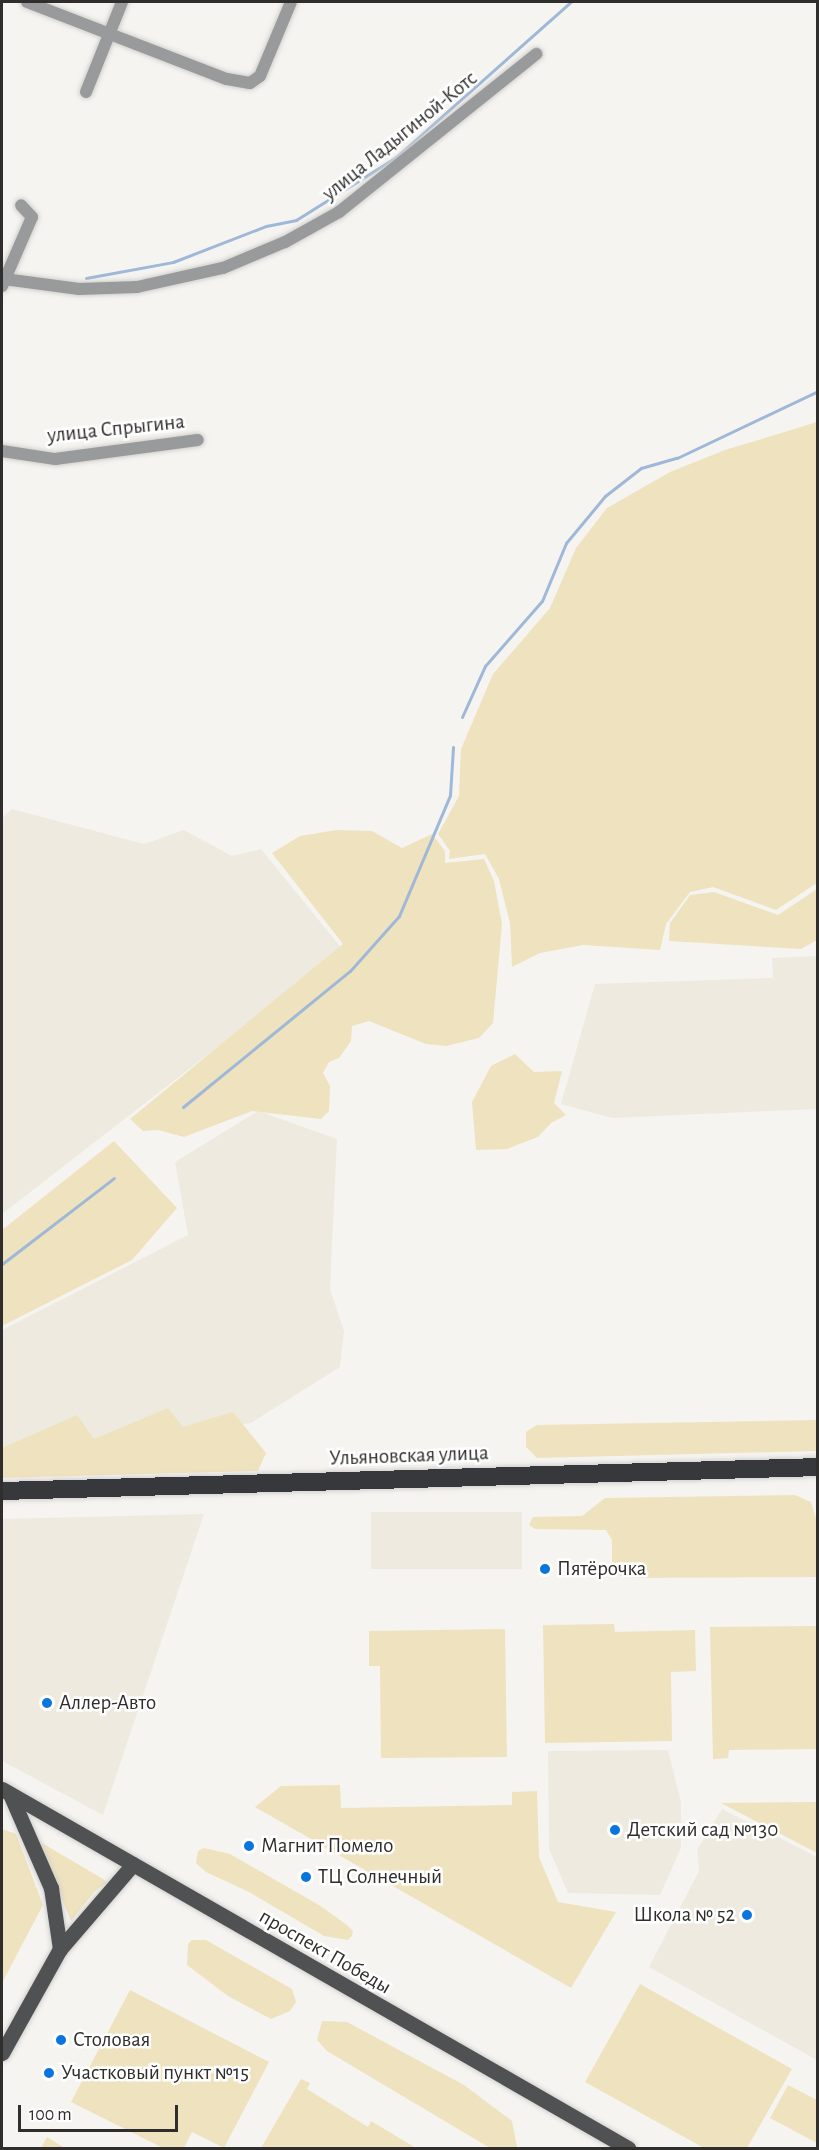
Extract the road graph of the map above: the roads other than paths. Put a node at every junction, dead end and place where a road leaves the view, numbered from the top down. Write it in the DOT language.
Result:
graph roads {
  1 [pos="27,2"];
  2 [pos="122,2"];
  3 [pos="291,2"];
  4 [pos="109,33"];
  5 [pos="536,54"];
  6 [pos="86,92"];
  7 [pos="21,205"];
  8 [pos="3,283"];
  9 [pos="198,440"];
  10 [pos="2,451"];
  11 [pos="818,1467"];
  12 [pos="818,1479"];
  13 [pos="2,1491"];
  14 [pos="2,1503"];
  15 [pos="6,1791"];
  16 [pos="133,1864"];
  17 [pos="60,1949"];
  18 [pos="2,2053"];
  19 [pos="628,2148"];
  1 -- 4 [label="street"];
  2 -- 4 [label="street"];
  3 -- 4 [label="street"];
  4 -- 6 [label="street"];
  5 -- 8 [label="street, улица Ладыгиной-Котс"];
  7 -- 8 [label="street"];
  9 -- 10 [label="street, улица Спрыгина"];
  11 -- 13 [label="highway, Ульяновская улица"];
  12 -- 14 [label="highway, Ульяновская улица"];
  15 -- 16 [label="main road, проспект Победы"];
  15 -- 17 [label="main road"];
  16 -- 17 [label="main road"];
  16 -- 19 [label="main road, проспект Победы"];
  17 -- 18 [label="main road"];
}
